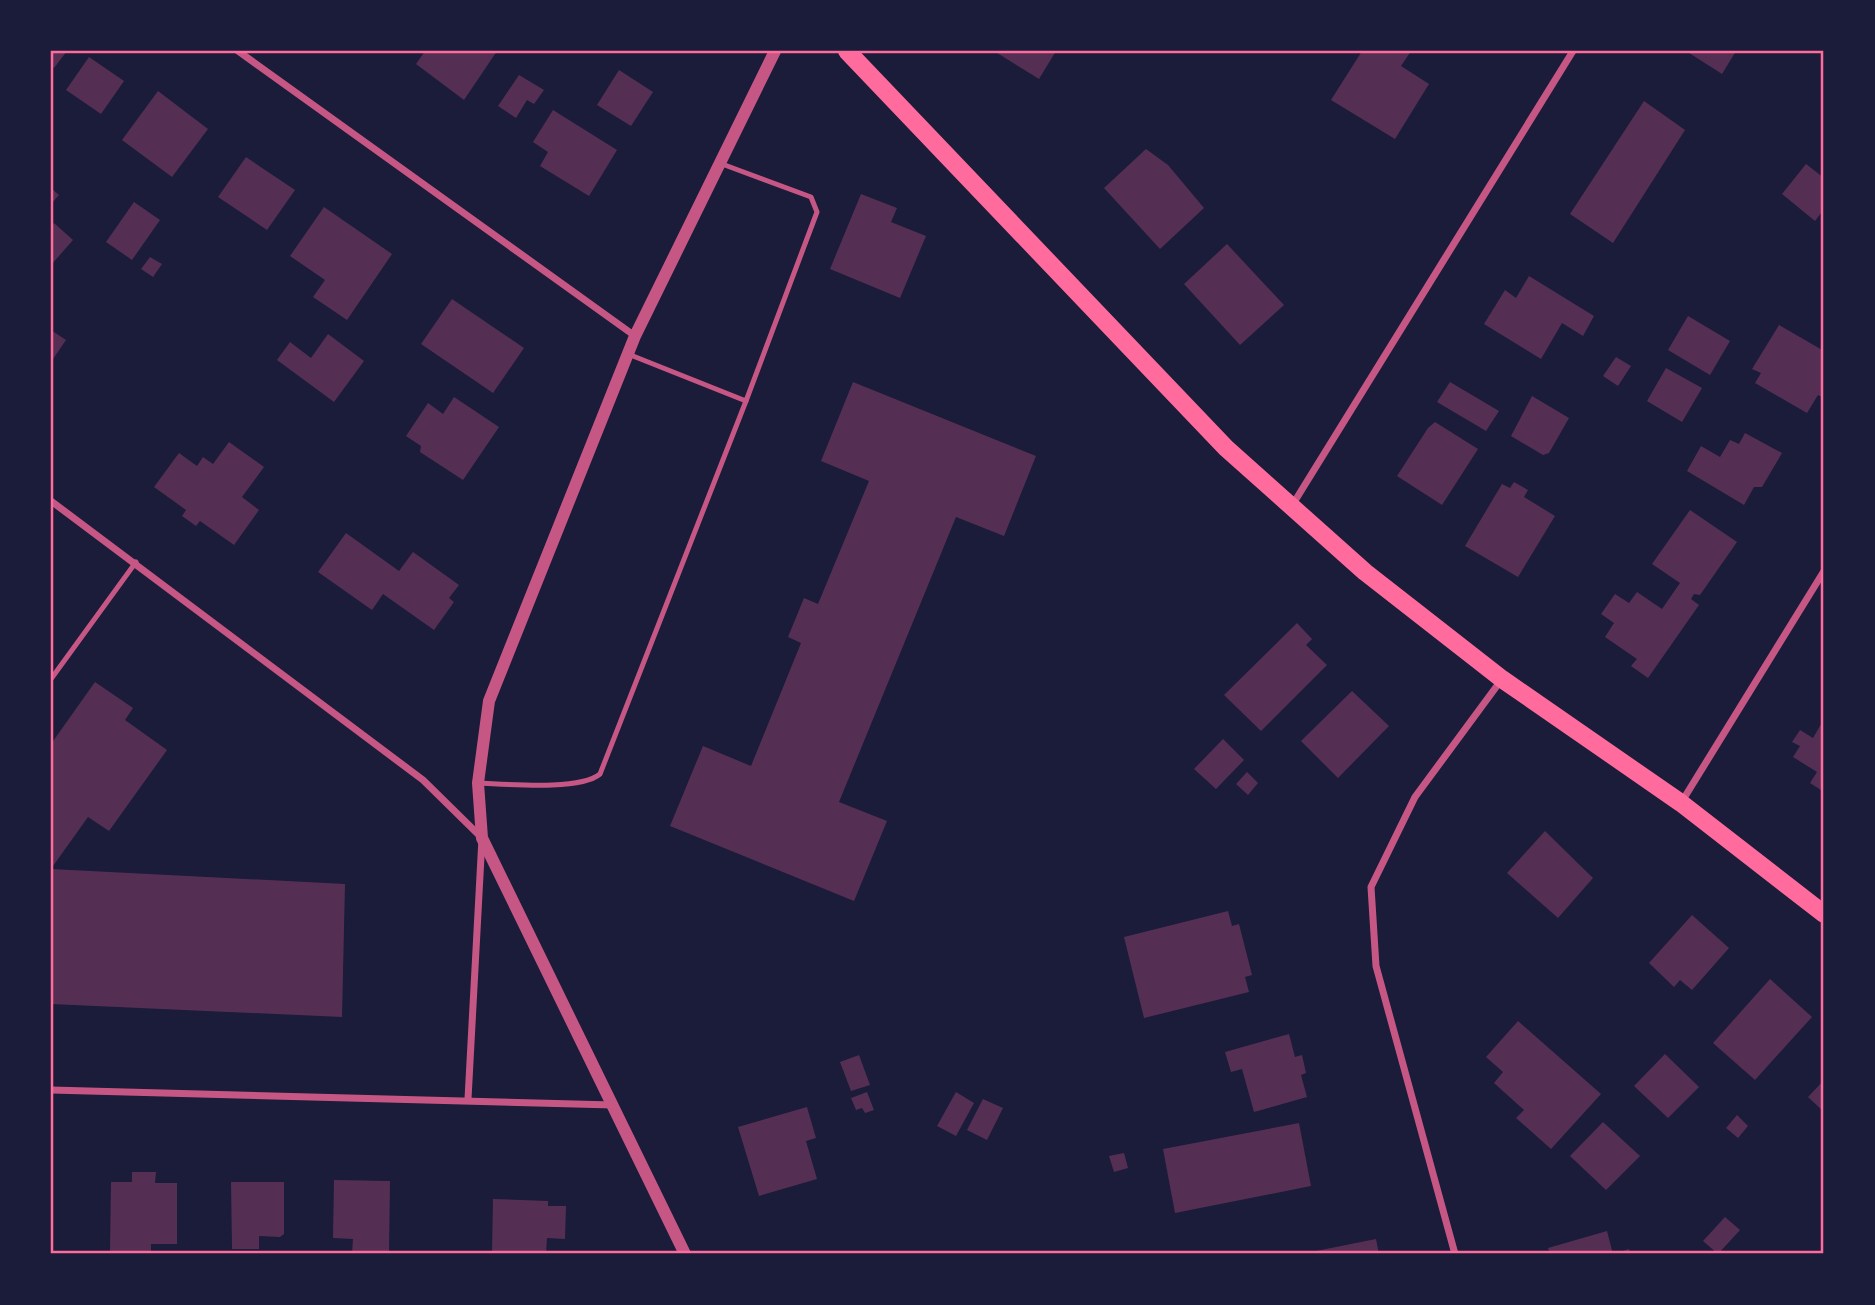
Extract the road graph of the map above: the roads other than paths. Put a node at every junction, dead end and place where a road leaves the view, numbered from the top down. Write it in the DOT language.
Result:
graph roads {
  1 [pos="238,51"];
  2 [pos="775,51"];
  3 [pos="1573,51"];
  4 [pos="854,54"];
  5 [pos="719,163"];
  6 [pos="635,336"];
  7 [pos="628,354"];
  8 [pos="746,401"];
  9 [pos="51,501"];
  10 [pos="1290,508"];
  11 [pos="136,562"];
  12 [pos="1824,571"];
  13 [pos="51,679"];
  14 [pos="1502,679"];
  15 [pos="478,783"];
  16 [pos="1681,803"];
  17 [pos="482,838"];
  18 [pos="1824,914"];
  19 [pos="51,1090"];
  20 [pos="468,1099"];
  21 [pos="614,1105"];
  22 [pos="685,1254"];
  23 [pos="1455,1254"];
  1 -- 6 [label="street"];
  2 -- 5 [label="street"];
  3 -- 10 [label="street"];
  4 -- 10 [label="main road"];
  5 -- 6 [label="street"];
  5 -- 8 [label="lane"];
  6 -- 7 [label="street"];
  7 -- 8 [label="lane"];
  7 -- 15 [label="street"];
  8 -- 15 [label="lane"];
  9 -- 11 [label="street"];
  10 -- 14 [label="main road"];
  11 -- 13 [label="lane"];
  11 -- 17 [label="street"];
  12 -- 16 [label="street"];
  14 -- 16 [label="main road"];
  14 -- 23 [label="street"];
  15 -- 17 [label="street"];
  16 -- 18 [label="main road"];
  17 -- 20 [label="street"];
  17 -- 21 [label="street"];
  19 -- 20 [label="street"];
  20 -- 21 [label="street"];
  21 -- 22 [label="street"];
}
